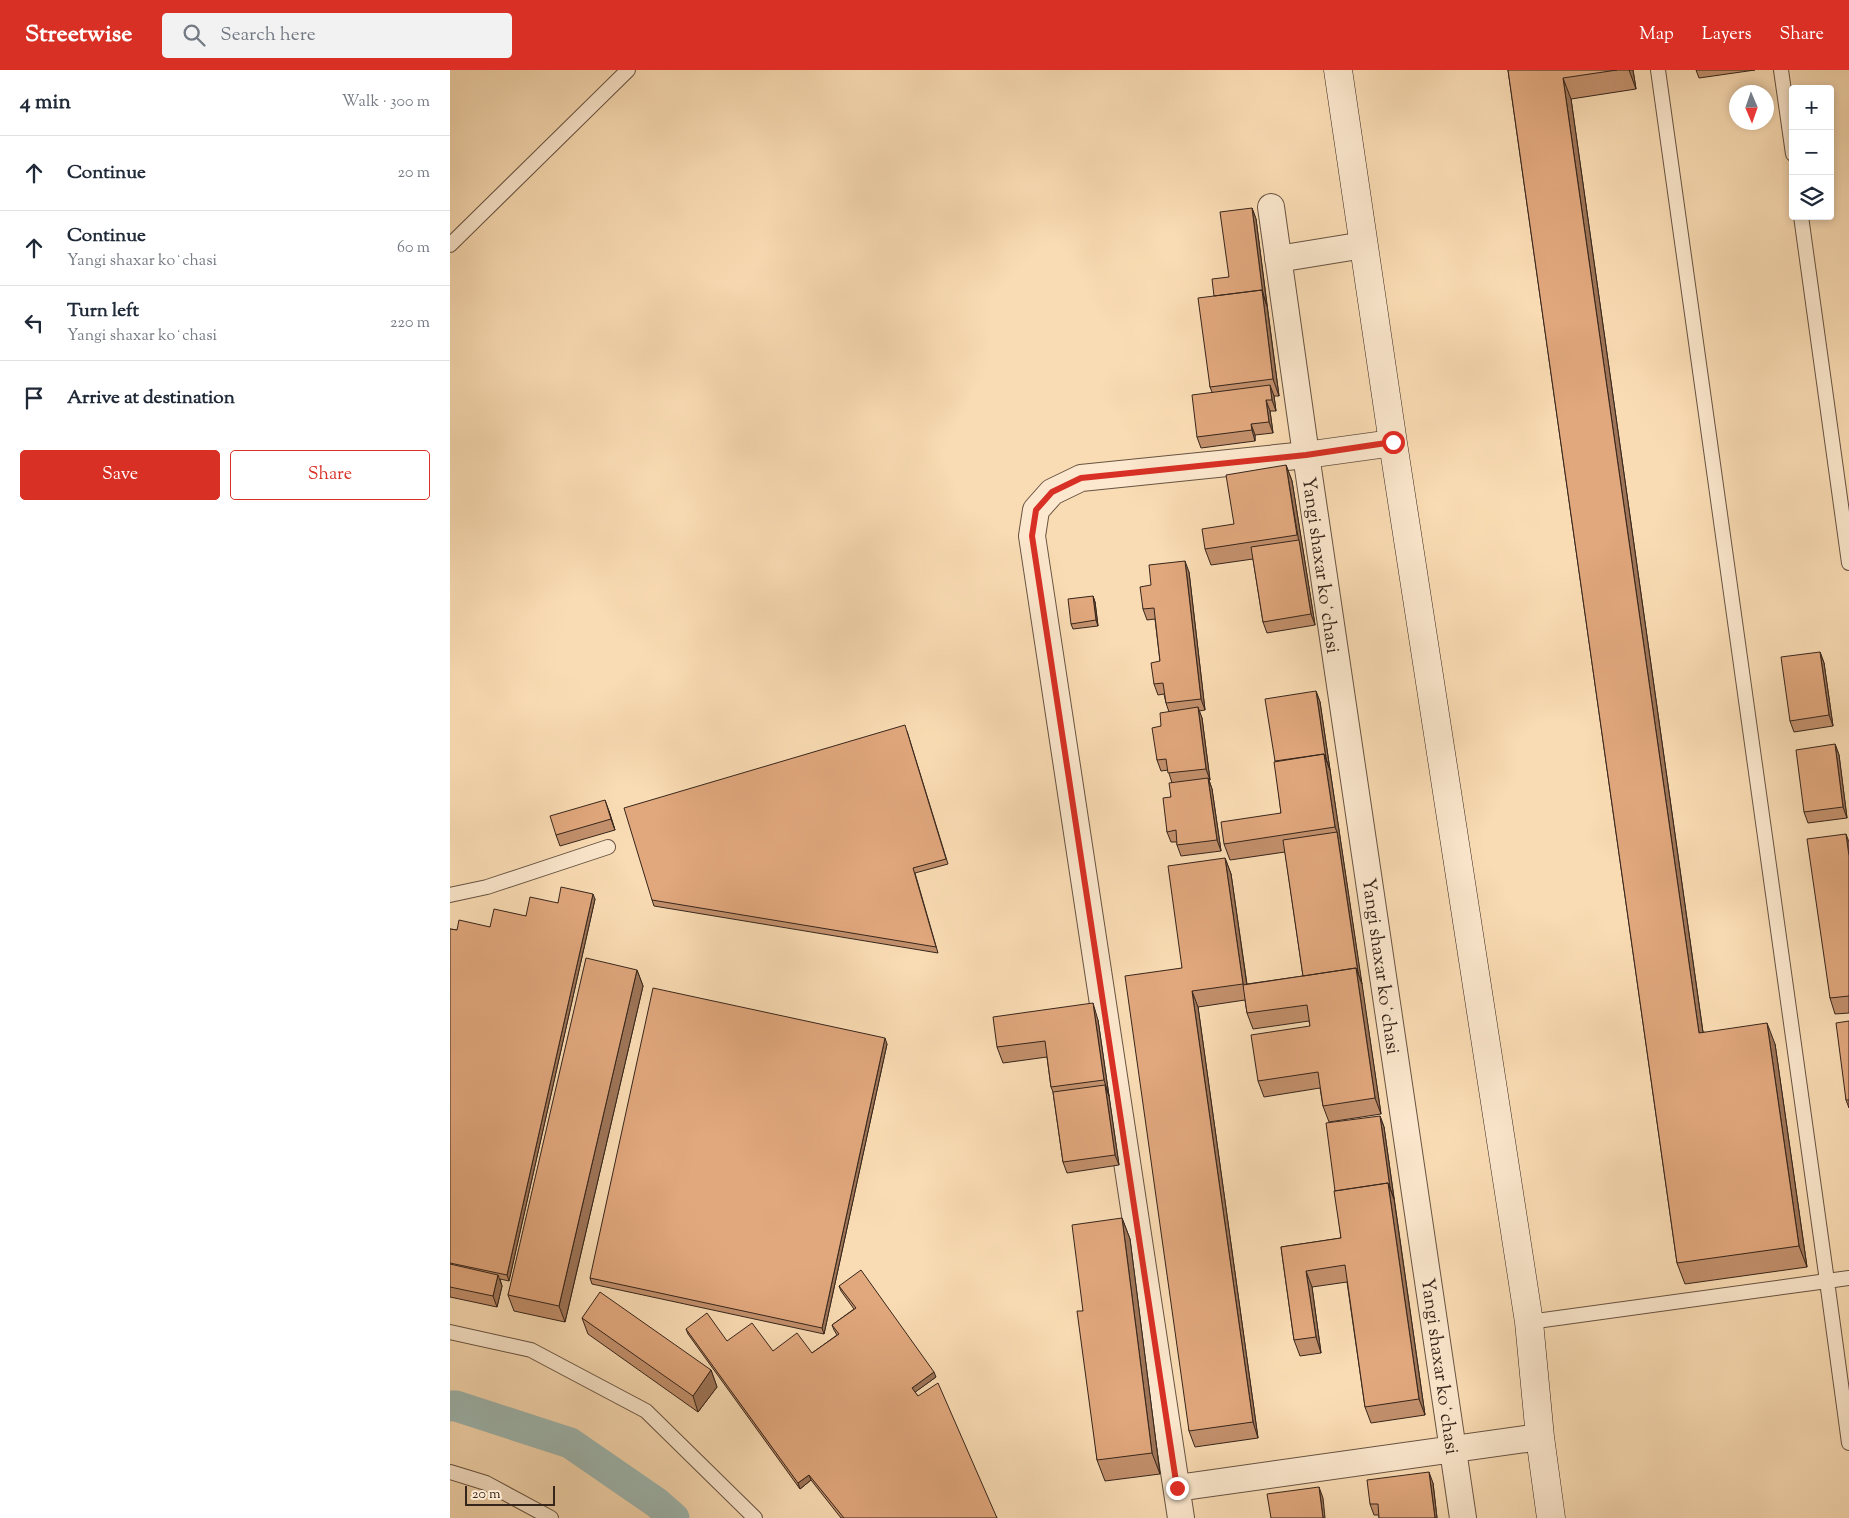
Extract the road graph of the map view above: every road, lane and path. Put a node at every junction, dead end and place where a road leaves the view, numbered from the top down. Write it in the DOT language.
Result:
graph roads {
  1 [pos="628,70"];
  2 [pos="1338,70"];
  3 [pos="1658,70"];
  4 [pos="1781,70"];
  5 [pos="1790,130"];
  6 [pos="1271,207"];
  7 [pos="1802,220"];
  8 [pos="450,245"];
  9 [pos="1364,245"];
  10 [pos="1278,259"];
  11 [pos="1393,442"];
  12 [pos="1306,455"];
  13 [pos="1849,563"];
  14 [pos="608,847"];
  15 [pos="450,895"];
  16 [pos="1849,1278"];
  17 [pos="1827,1281"];
  18 [pos="1529,1322"];
  19 [pos="450,1332"];
  20 [pos="1540,1437"];
  21 [pos="1849,1443"];
  22 [pos="1454,1450"];
  23 [pos="450,1472"];
  24 [pos="1177,1488"];
  25 [pos="551,1518"];
  26 [pos="755,1518"];
  27 [pos="1181,1518"];
  28 [pos="1463,1518"];
  29 [pos="1552,1518"];
  1 -- 8 [label="lane"];
  2 -- 9 [label="main road"];
  3 -- 17 [label="lane"];
  4 -- 5 [label="lane"];
  6 -- 10 [label="street"];
  7 -- 13 [label="lane"];
  9 -- 10 [label="street"];
  9 -- 11 [label="main road"];
  10 -- 12 [label="street"];
  11 -- 12 [label="street"];
  11 -- 18 [label="main road"];
  12 -- 22 [label="street, Yangi shaxar koʻchasi"];
  12 -- 24 [label="street, Yangi shaxar koʻchasi"];
  14 -- 15 [label="lane"];
  16 -- 17 [label="lane"];
  17 -- 18 [label="lane"];
  17 -- 21 [label="lane"];
  18 -- 20 [label="main road"];
  19 -- 26 [label="lane"];
  20 -- 22 [label="street"];
  20 -- 29 [label="main road"];
  22 -- 24 [label="street"];
  22 -- 28 [label="street, Yangi shaxar koʻchasi"];
  23 -- 25 [label="lane"];
  24 -- 27 [label="street, Yangi shaxar koʻchasi"];
}
